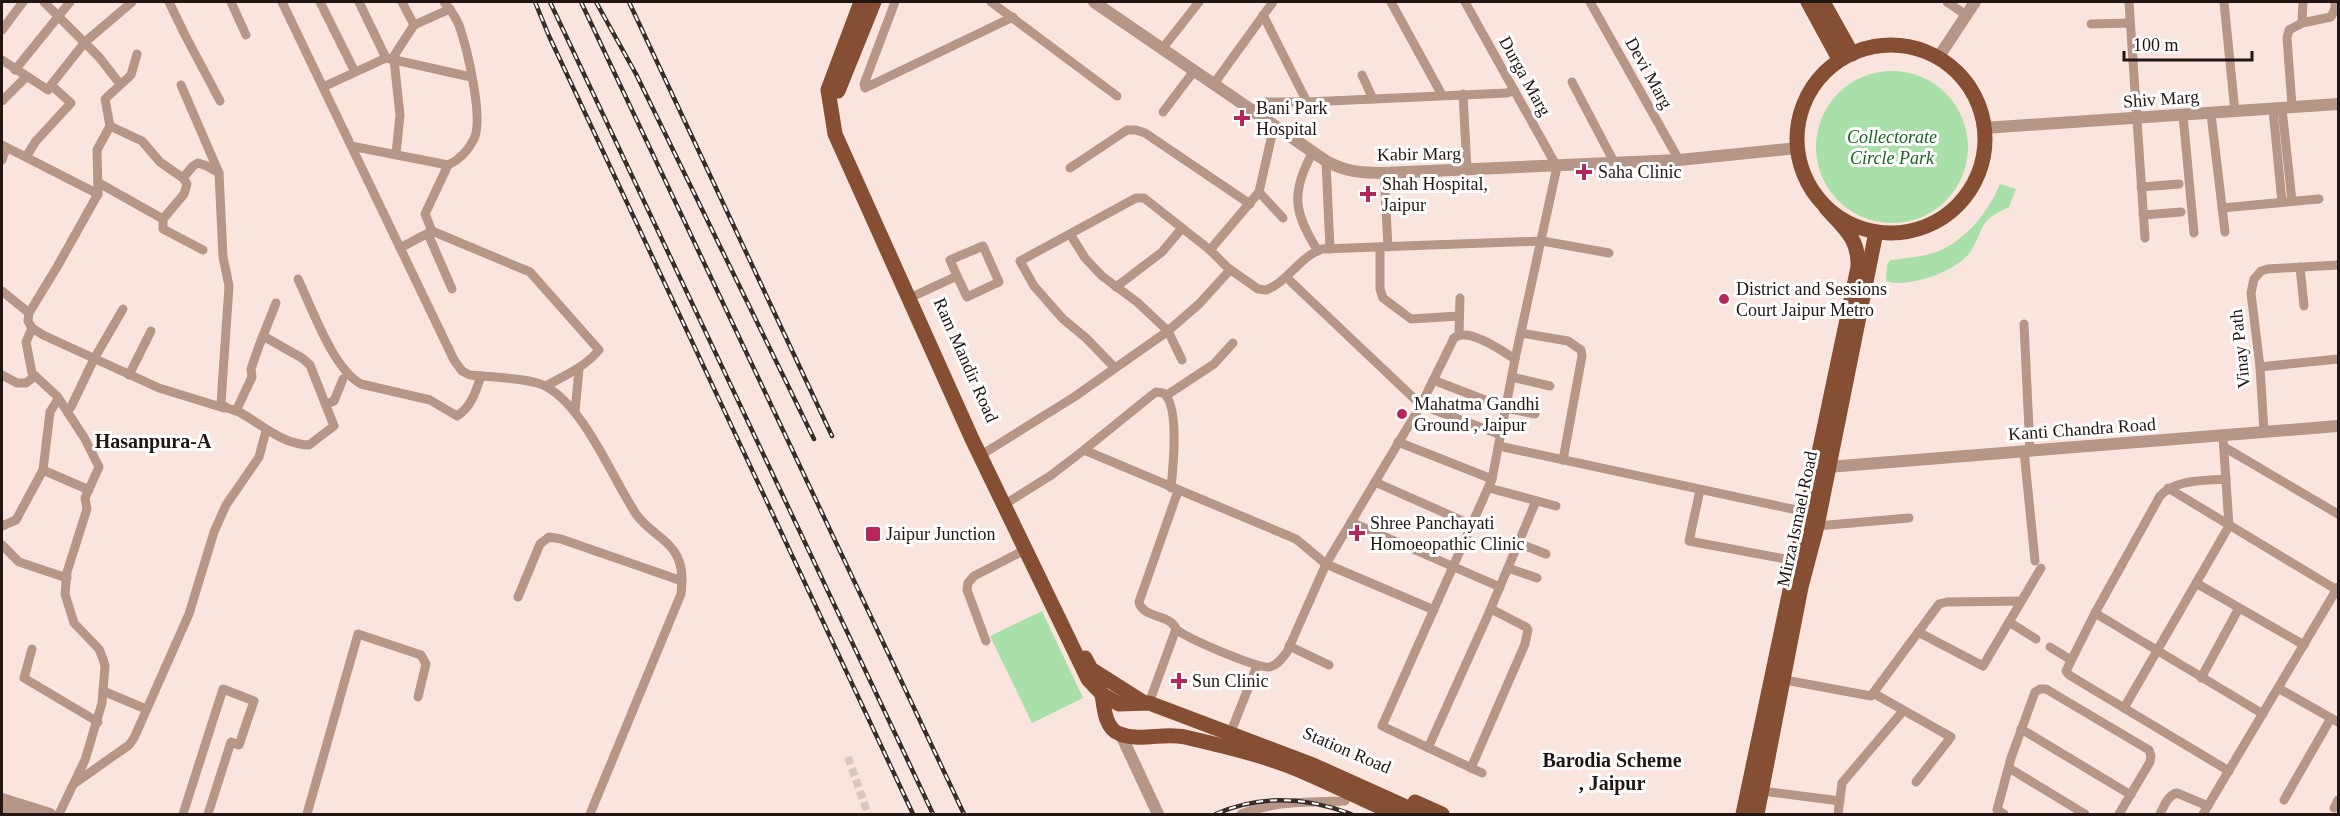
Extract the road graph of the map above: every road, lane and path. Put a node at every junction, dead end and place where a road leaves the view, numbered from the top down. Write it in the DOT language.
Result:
graph roads {
  1 [pos="23,2"];
  2 [pos="44,2"];
  3 [pos="70,2"];
  4 [pos="132,2"];
  5 [pos="169,2"];
  6 [pos="231,2"];
  7 [pos="282,2"];
  8 [pos="320,2"];
  9 [pos="360,2"];
  10 [pos="402,2"];
  11 [pos="861,2"];
  12 [pos="874,2"];
  13 [pos="895,2"];
  14 [pos="992,2"];
  15 [pos="1094,2"];
  16 [pos="1198,2"];
  17 [pos="1273,2"];
  18 [pos="1391,2"];
  19 [pos="1464,2"];
  20 [pos="1590,2"];
  21 [pos="1808,2"];
  22 [pos="1947,2"];
  23 [pos="1976,2"];
  24 [pos="2129,2"];
  25 [pos="2224,2"];
  26 [pos="2302,2"];
  27 [pos="2335,2"];
  28 [pos="1828,3"];
  29 [pos="447,5"];
  30 [pos="1263,15"];
  31 [pos="1966,15"];
  32 [pos="60,16"];
  33 [pos="1013,16"];
  34 [pos="2130,22"];
  35 [pos="2302,23"];
  36 [pos="2091,24"];
  37 [pos="414,25"];
  38 [pos="2,30"];
  39 [pos="246,35"];
  40 [pos="85,42"];
  41 [pos="1162,50"];
  42 [pos="137,54"];
  43 [pos="1846,56"];
  44 [pos="1938,58"];
  45 [pos="391,59"];
  46 [pos="2,60"];
  47 [pos="15,70"];
  48 [pos="1194,71"];
  49 [pos="355,72"];
  50 [pos="1362,75"];
  51 [pos="26,77"];
  52 [pos="471,77"];
  53 [pos="1572,82"];
  54 [pos="120,84"];
  55 [pos="1213,84"];
  56 [pos="51,85"];
  57 [pos="181,86"];
  58 [pos="323,87"];
  59 [pos="1514,90"];
  60 [pos="1463,94"];
  61 [pos="1442,95"];
  62 [pos="1117,96"];
  63 [pos="1373,99"];
  64 [pos="2,101"];
  65 [pos="220,101"];
  66 [pos="1307,102"];
  67 [pos="2338,104"];
  68 [pos="2282,108"];
  69 [pos="2338,109"];
  70 [pos="1164,112"];
  71 [pos="1253,112"];
  72 [pos="2235,112"];
  73 [pos="2211,114"];
  74 [pos="2183,116"];
  75 [pos="2136,118"];
  76 [pos="110,126"];
  77 [pos="1274,126"];
  78 [pos="1984,128"];
  79 [pos="351,146"];
  80 [pos="4,147"];
  81 [pos="1797,148"];
  82 [pos="1313,152"];
  83 [pos="396,154"];
  84 [pos="26,157"];
  85 [pos="2,160"];
  86 [pos="1679,160"];
  87 [pos="1326,161"];
  88 [pos="1615,164"];
  89 [pos="448,165"];
  90 [pos="1557,167"];
  91 [pos="1070,168"];
  92 [pos="1467,171"];
  93 [pos="219,173"];
  94 [pos="1384,174"];
  95 [pos="183,178"];
  96 [pos="99,183"];
  97 [pos="2179,184"];
  98 [pos="2141,187"];
  99 [pos="1259,192"];
  100 [pos="98,194"];
  101 [pos="2319,199"];
  102 [pos="2287,202"];
  103 [pos="1251,204"];
  104 [pos="1827,208"];
  105 [pos="2222,208"];
  106 [pos="2181,212"];
  107 [pos="2144,215"];
  108 [pos="1283,218"];
  109 [pos="163,219"];
  110 [pos="1182,228"];
  111 [pos="430,232"];
  112 [pos="1876,232"];
  113 [pos="2225,232"];
  114 [pos="2194,233"];
  115 [pos="1070,234"];
  116 [pos="2145,238"];
  117 [pos="1542,241"];
  118 [pos="1384,247"];
  119 [pos="400,248"];
  120 [pos="1330,249"];
  121 [pos="203,250"];
  122 [pos="1210,250"];
  123 [pos="1318,250"];
  124 [pos="1610,254"];
  125 [pos="2338,265"];
  126 [pos="2300,267"];
  127 [pos="1228,268"];
  128 [pos="957,276"];
  129 [pos="1286,277"];
  130 [pos="298,279"];
  131 [pos="1116,287"];
  132 [pos="452,289"];
  133 [pos="2,291"];
  134 [pos="916,295"];
  135 [pos="1460,298"];
  136 [pos="276,303"];
  137 [pos="2304,306"];
  138 [pos="123,309"];
  139 [pos="29,313"];
  140 [pos="1459,316"];
  141 [pos="2024,324"];
  142 [pos="32,328"];
  143 [pos="151,331"];
  144 [pos="1168,331"];
  145 [pos="1521,333"];
  146 [pos="1459,334"];
  147 [pos="263,336"];
  148 [pos="1233,343"];
  149 [pos="94,359"];
  150 [pos="1515,359"];
  151 [pos="2338,359"];
  152 [pos="1182,360"];
  153 [pos="2260,367"];
  154 [pos="1115,368"];
  155 [pos="579,369"];
  156 [pos="2,375"];
  157 [pos="129,375"];
  158 [pos="35,376"];
  159 [pos="481,376"];
  160 [pos="1512,377"];
  161 [pos="343,379"];
  162 [pos="1433,380"];
  163 [pos="546,386"];
  164 [pos="1550,386"];
  165 [pos="1167,395"];
  166 [pos="58,399"];
  167 [pos="326,404"];
  168 [pos="1421,405"];
  169 [pos="224,408"];
  170 [pos="1506,408"];
  171 [pos="67,411"];
  172 [pos="236,411"];
  173 [pos="575,412"];
  174 [pos="1535,414"];
  175 [pos="2338,426"];
  176 [pos="266,431"];
  177 [pos="2264,432"];
  178 [pos="1501,435"];
  179 [pos="1398,442"];
  180 [pos="2223,442"];
  181 [pos="1499,446"];
  182 [pos="1084,450"];
  183 [pos="2027,451"];
  184 [pos="986,452"];
  185 [pos="1563,460"];
  186 [pos="1828,467"];
  187 [pos="43,470"];
  188 [pos="2226,478"];
  189 [pos="1375,482"];
  190 [pos="1491,483"];
  191 [pos="2168,488"];
  192 [pos="1175,489"];
  193 [pos="1700,489"];
  194 [pos="88,490"];
  195 [pos="1010,501"];
  196 [pos="1536,501"];
  197 [pos="1556,506"];
  198 [pos="1806,512"];
  199 [pos="2338,514"];
  200 [pos="1909,518"];
  201 [pos="1351,522"];
  202 [pos="1472,525"];
  203 [pos="2,526"];
  204 [pos="1817,526"];
  205 [pos="2229,526"];
  206 [pos="1518,543"];
  207 [pos="2,546"];
  208 [pos="1025,550"];
  209 [pos="1546,554"];
  210 [pos="1796,561"];
  211 [pos="1326,564"];
  212 [pos="1453,566"];
  213 [pos="1508,568"];
  214 [pos="66,578"];
  215 [pos="1537,578"];
  216 [pos="682,581"];
  217 [pos="2196,583"];
  218 [pos="1500,587"];
  219 [pos="2338,589"];
  220 [pos="518,597"];
  221 [pos="2021,601"];
  222 [pos="2239,608"];
  223 [pos="1491,609"];
  224 [pos="1434,610"];
  225 [pos="2095,613"];
  226 [pos="2009,622"];
  227 [pos="1176,629"];
  228 [pos="1918,632"];
  229 [pos="2036,639"];
  230 [pos="986,641"];
  231 [pos="2304,645"];
  232 [pos="1289,646"];
  233 [pos="2050,647"];
  234 [pos="32,649"];
  235 [pos="2156,651"];
  236 [pos="2071,660"];
  237 [pos="1329,665"];
  238 [pos="1257,666"];
  239 [pos="2201,678"];
  240 [pos="1785,680"];
  241 [pos="2278,688"];
  242 [pos="103,691"];
  243 [pos="1873,693"];
  244 [pos="1102,694"];
  245 [pos="418,697"];
  246 [pos="1141,703"];
  247 [pos="2124,708"];
  248 [pos="146,709"];
  249 [pos="1903,711"];
  250 [pos="2263,714"];
  251 [pos="2335,720"];
  252 [pos="98,722"];
  253 [pos="2021,729"];
  254 [pos="1230,734"];
  255 [pos="1128,736"];
  256 [pos="1247,746"];
  257 [pos="1428,748"];
  258 [pos="1265,752"];
  259 [pos="1472,768"];
  260 [pos="2008,768"];
  261 [pos="2229,771"];
  262 [pos="1482,773"];
  263 [pos="1916,782"];
  264 [pos="74,784"];
  265 [pos="1762,791"];
  266 [pos="2131,795"];
  267 [pos="2,799"];
  268 [pos="2284,800"];
  269 [pos="1345,801"];
  270 [pos="1840,801"];
  271 [pos="2,808"];
  272 [pos="2206,810"];
  273 [pos="1999,813"];
  274 [pos="20,814"];
  275 [pos="50,814"];
  276 [pos="59,814"];
  277 [pos="183,814"];
  278 [pos="208,814"];
  279 [pos="307,814"];
  280 [pos="590,814"];
  281 [pos="1158,814"];
  282 [pos="1241,814"];
  283 [pos="1374,814"];
  284 [pos="1396,814"];
  285 [pos="1422,814"];
  286 [pos="1442,814"];
  287 [pos="1743,814"];
  288 [pos="1757,814"];
  289 [pos="1838,814"];
  290 [pos="2085,814"];
  291 [pos="2120,814"];
  292 [pos="2160,814"];
  1 -- 38 [label="street"];
  2 -- 32 [label="street"];
  3 -- 32 [label="street"];
  4 -- 40 [label="street"];
  5 -- 65 [label="street"];
  6 -- 39 [label="street"];
  7 -- 58 [label="street"];
  8 -- 49 [label="street"];
  9 -- 45 [label="street"];
  10 -- 37 [label="street"];
  11 -- 208 [label="main road, Ram Mandir Road"];
  12 -- 134 [label="main road, Ram Mandir Road"];
  13 -- 33 [label="street"];
  14 -- 33 [label="street"];
  15 -- 41 [label="street, Kabir Marg"];
  16 -- 41 [label="street"];
  17 -- 30 [label="street"];
  18 -- 61 [label="street"];
  19 -- 59 [label="street, Durga Marg"];
  20 -- 86 [label="street, Devi Marg"];
  21 -- 43 [label="main road"];
  22 -- 31 [label="street"];
  23 -- 31 [label="street"];
  24 -- 34 [label="street"];
  25 -- 72 [label="street"];
  26 -- 35 [label="street"];
  27 -- 35 [label="street"];
  28 -- 43 [label="main road"];
  29 -- 37 [label="street"];
  29 -- 52 [label="street"];
  30 -- 55 [label="street"];
  30 -- 66 [label="street"];
  31 -- 44 [label="street"];
  32 -- 40 [label="street"];
  32 -- 47 [label="street"];
  33 -- 62 [label="street"];
  34 -- 36 [label="street"];
  34 -- 75 [label="street"];
  35 -- 68 [label="street"];
  37 -- 45 [label="street"];
  40 -- 54 [label="street"];
  40 -- 56 [label="street"];
  41 -- 48 [label="street, Kabir Marg"];
  42 -- 54 [label="street"];
  43 -- 44 [label="main road"];
  43 -- 81 [label="main road"];
  44 -- 78 [label="main road"];
  45 -- 49 [label="street"];
  45 -- 52 [label="street"];
  45 -- 83 [label="street"];
  46 -- 47 [label="street"];
  47 -- 51 [label="street"];
  48 -- 55 [label="street, Kabir Marg"];
  48 -- 70 [label="street"];
  49 -- 58 [label="street"];
  50 -- 63 [label="street"];
  51 -- 56 [label="street"];
  51 -- 64 [label="street"];
  52 -- 89 [label="street"];
  53 -- 88 [label="street"];
  54 -- 76 [label="street"];
  55 -- 71 [label="street, Kabir Marg"];
  56 -- 84 [label="street"];
  57 -- 93 [label="street"];
  58 -- 79 [label="street"];
  59 -- 60 [label="street"];
  59 -- 90 [label="street, Durga Marg"];
  60 -- 61 [label="street"];
  60 -- 92 [label="street"];
  61 -- 63 [label="street"];
  63 -- 66 [label="street"];
  66 -- 71 [label="street"];
  67 -- 68 [label="street, Shiv Marg"];
  67 -- 69 [label="street"];
  68 -- 72 [label="street, Shiv Marg"];
  68 -- 102 [label="street"];
  71 -- 77 [label="street, Kabir Marg"];
  72 -- 73 [label="street, Shiv Marg"];
  73 -- 74 [label="street, Shiv Marg"];
  73 -- 105 [label="street"];
  74 -- 75 [label="street, Shiv Marg"];
  74 -- 114 [label="street"];
  75 -- 78 [label="street, Shiv Marg"];
  75 -- 98 [label="street"];
  76 -- 95 [label="street"];
  76 -- 96 [label="street"];
  77 -- 82 [label="street, Kabir Marg"];
  77 -- 99 [label="street"];
  78 -- 112 [label="main road"];
  79 -- 83 [label="street"];
  79 -- 119 [label="street"];
  80 -- 84 [label="street"];
  80 -- 85 [label="street"];
  81 -- 86 [label="street, Kabir Marg"];
  81 -- 104 [label="main road"];
  82 -- 87 [label="street, Kabir Marg"];
  82 -- 123 [label="street"];
  83 -- 89 [label="street"];
  84 -- 100 [label="street"];
  86 -- 88 [label="street, Kabir Marg"];
  87 -- 94 [label="street, Kabir Marg"];
  87 -- 120 [label="street"];
  88 -- 90 [label="street, Kabir Marg"];
  89 -- 111 [label="street"];
  90 -- 92 [label="street, Kabir Marg"];
  90 -- 117 [label="street"];
  91 -- 103 [label="street"];
  92 -- 94 [label="street, Kabir Marg"];
  93 -- 95 [label="street"];
  93 -- 169 [label="street"];
  94 -- 118 [label="street"];
  95 -- 109 [label="street"];
  96 -- 100 [label="street"];
  96 -- 109 [label="street"];
  97 -- 98 [label="street"];
  98 -- 107 [label="street"];
  99 -- 103 [label="street"];
  99 -- 108 [label="street"];
  100 -- 139 [label="street"];
  101 -- 102 [label="street"];
  102 -- 105 [label="street"];
  103 -- 122 [label="street"];
  104 -- 112 [label="main road"];
  104 -- 198 [label="main road"];
  105 -- 113 [label="street"];
  106 -- 107 [label="street"];
  107 -- 116 [label="street"];
  109 -- 121 [label="street"];
  110 -- 115 [label="street"];
  110 -- 122 [label="street"];
  110 -- 131 [label="street"];
  111 -- 119 [label="street"];
  111 -- 132 [label="street"];
  111 -- 155 [label="street"];
  112 -- 186 [label="main road, Mirza Ismael Road"];
  115 -- 131 [label="street"];
  115 -- 154 [label="street"];
  117 -- 118 [label="street"];
  117 -- 124 [label="street"];
  117 -- 145 [label="street"];
  118 -- 120 [label="street"];
  118 -- 140 [label="street"];
  119 -- 159 [label="street"];
  120 -- 123 [label="street"];
  122 -- 127 [label="street"];
  123 -- 129 [label="street"];
  125 -- 126 [label="street, Vinay Path"];
  126 -- 137 [label="street"];
  126 -- 153 [label="street, Vinay Path"];
  127 -- 129 [label="street"];
  127 -- 144 [label="street"];
  128 -- 128 [label="street"];
  128 -- 134 [label="street"];
  129 -- 168 [label="street"];
  130 -- 159 [label="street"];
  131 -- 144 [label="street"];
  133 -- 139 [label="street"];
  134 -- 184 [label="main road, Ram Mandir Road"];
  135 -- 140 [label="street"];
  136 -- 147 [label="street"];
  138 -- 149 [label="street"];
  139 -- 142 [label="street"];
  140 -- 146 [label="street"];
  141 -- 183 [label="street"];
  142 -- 149 [label="street"];
  142 -- 158 [label="street"];
  143 -- 157 [label="street"];
  144 -- 152 [label="street"];
  144 -- 154 [label="street"];
  145 -- 150 [label="street"];
  145 -- 185 [label="street"];
  146 -- 150 [label="street"];
  146 -- 162 [label="street"];
  147 -- 167 [label="street"];
  147 -- 172 [label="street"];
  148 -- 165 [label="street"];
  149 -- 157 [label="street"];
  149 -- 171 [label="street"];
  150 -- 160 [label="street"];
  151 -- 153 [label="street"];
  153 -- 177 [label="street, Vinay Path"];
  154 -- 184 [label="street"];
  155 -- 163 [label="street"];
  155 -- 173 [label="street"];
  156 -- 158 [label="street"];
  157 -- 169 [label="street"];
  158 -- 166 [label="street"];
  159 -- 163 [label="street"];
  160 -- 164 [label="street"];
  160 -- 170 [label="street"];
  161 -- 167 [label="street"];
  162 -- 168 [label="street"];
  162 -- 170 [label="street"];
  163 -- 173 [label="street"];
  165 -- 182 [label="street"];
  165 -- 192 [label="street"];
  166 -- 171 [label="street"];
  166 -- 187 [label="street"];
  167 -- 176 [label="street"];
  168 -- 178 [label="street"];
  168 -- 179 [label="street"];
  169 -- 172 [label="street"];
  170 -- 174 [label="street"];
  170 -- 178 [label="street"];
  171 -- 194 [label="street"];
  172 -- 176 [label="street"];
  173 -- 216 [label="street"];
  175 -- 177 [label="street, Kanti Chandra Road"];
  176 -- 248 [label="street"];
  177 -- 180 [label="street, Kanti Chandra Road"];
  178 -- 181 [label="street"];
  179 -- 189 [label="street"];
  179 -- 190 [label="street"];
  180 -- 183 [label="street, Kanti Chandra Road"];
  180 -- 188 [label="street"];
  180 -- 199 [label="street"];
  181 -- 185 [label="street"];
  181 -- 190 [label="street"];
  182 -- 192 [label="street"];
  182 -- 195 [label="street"];
  183 -- 186 [label="street, Kanti Chandra Road"];
  183 -- 221 [label="street"];
  184 -- 195 [label="main road, Ram Mandir Road"];
  185 -- 193 [label="street"];
  186 -- 204 [label="main road, Mirza Ismael Road"];
  187 -- 194 [label="street"];
  187 -- 203 [label="street"];
  188 -- 191 [label="street"];
  188 -- 205 [label="street"];
  189 -- 201 [label="street"];
  189 -- 202 [label="street"];
  190 -- 196 [label="street"];
  190 -- 202 [label="street"];
  191 -- 205 [label="street"];
  191 -- 225 [label="street"];
  192 -- 211 [label="street"];
  192 -- 227 [label="street"];
  193 -- 198 [label="street"];
  193 -- 210 [label="street"];
  194 -- 214 [label="street"];
  195 -- 246 [label="main road, Ram Mandir Road"];
  196 -- 197 [label="street"];
  196 -- 206 [label="street"];
  198 -- 210 [label="main road"];
  200 -- 204 [label="street"];
  201 -- 211 [label="street"];
  201 -- 212 [label="street"];
  202 -- 212 [label="street"];
  204 -- 240 [label="main road, Mirza Ismael Road"];
  205 -- 217 [label="street"];
  205 -- 219 [label="street"];
  206 -- 209 [label="street"];
  206 -- 213 [label="street"];
  207 -- 214 [label="street"];
  208 -- 230 [label="street"];
  208 -- 244 [label="main road, Ram Mandir Road"];
  210 -- 287 [label="main road"];
  211 -- 224 [label="street"];
  211 -- 232 [label="street"];
  212 -- 218 [label="street"];
  212 -- 224 [label="street"];
  213 -- 215 [label="street"];
  213 -- 218 [label="street"];
  214 -- 242 [label="street"];
  216 -- 220 [label="street"];
  216 -- 280 [label="street"];
  217 -- 222 [label="street"];
  217 -- 235 [label="street"];
  218 -- 223 [label="street"];
  219 -- 231 [label="street"];
  221 -- 226 [label="street"];
  221 -- 228 [label="street"];
  222 -- 231 [label="street"];
  222 -- 239 [label="street"];
  223 -- 257 [label="street"];
  223 -- 259 [label="street"];
  224 -- 257 [label="street"];
  225 -- 235 [label="street"];
  225 -- 236 [label="street"];
  226 -- 228 [label="street"];
  226 -- 229 [label="street"];
  227 -- 238 [label="street"];
  227 -- 246 [label="street"];
  228 -- 243 [label="street"];
  231 -- 241 [label="street"];
  232 -- 237 [label="street"];
  232 -- 238 [label="street"];
  233 -- 236 [label="street"];
  234 -- 252 [label="street"];
  235 -- 239 [label="street"];
  235 -- 247 [label="street"];
  236 -- 247 [label="street"];
  238 -- 254 [label="street"];
  239 -- 250 [label="street"];
  240 -- 243 [label="street"];
  240 -- 265 [label="main road, Mirza Ismael Road"];
  241 -- 250 [label="street"];
  241 -- 251 [label="street"];
  242 -- 248 [label="street"];
  242 -- 252 [label="street"];
  243 -- 249 [label="street"];
  244 -- 246 [label="main road"];
  244 -- 255 [label="main road"];
  245 -- 279 [label="street"];
  246 -- 254 [label="main road, Station Road"];
  247 -- 261 [label="street"];
  248 -- 264 [label="street"];
  249 -- 263 [label="street"];
  249 -- 270 [label="street"];
  250 -- 261 [label="street"];
  251 -- 268 [label="street"];
  252 -- 264 [label="street"];
  253 -- 260 [label="street"];
  253 -- 266 [label="street"];
  253 -- 266 [label="street"];
  254 -- 256 [label="main road, Station Road"];
  255 -- 256 [label="main road, Station Road"];
  255 -- 281 [label="street"];
  256 -- 258 [label="main road"];
  256 -- 269 [label="main road"];
  256 -- 286 [label="main road, Station Road"];
  257 -- 259 [label="street"];
  258 -- 284 [label="main road"];
  258 -- 285 [label="main road"];
  259 -- 262 [label="street"];
  260 -- 273 [label="street"];
  260 -- 290 [label="street"];
  261 -- 272 [label="street"];
  264 -- 276 [label="street"];
  265 -- 270 [label="street"];
  265 -- 288 [label="main road, Mirza Ismael Road"];
  266 -- 291 [label="street"];
  267 -- 275 [label="street"];
  269 -- 282 [label="street"];
  269 -- 283 [label="main road"];
  270 -- 289 [label="street"];
  271 -- 274 [label="street"];
  272 -- 292 [label="street"];
  277 -- 278 [label="street"];
}
